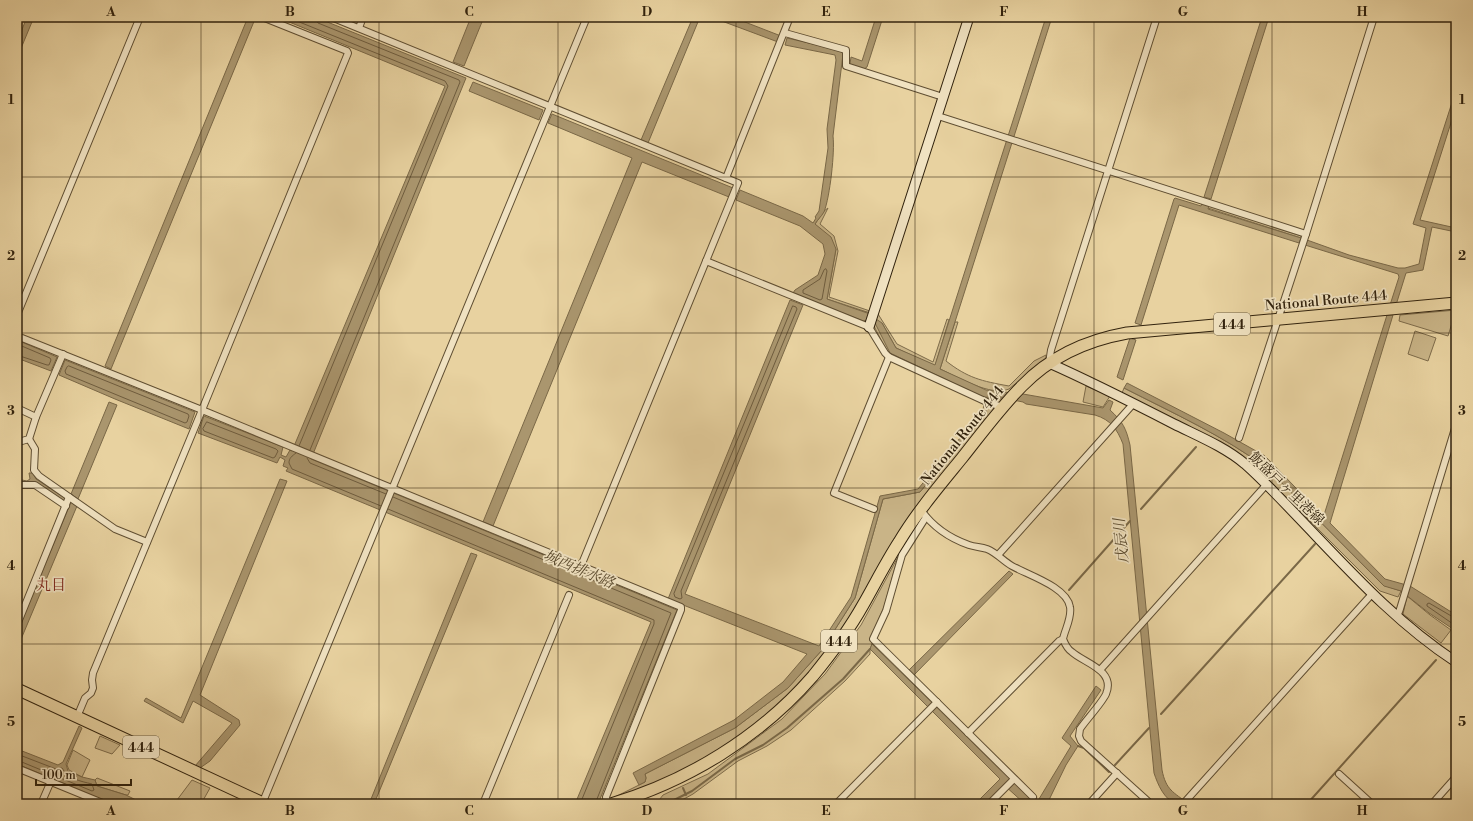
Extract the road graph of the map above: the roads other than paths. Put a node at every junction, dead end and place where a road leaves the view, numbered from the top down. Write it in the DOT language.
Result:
graph roads {
  1 [pos="140,17"];
  2 [pos="262,17"];
  3 [pos="331,17"];
  4 [pos="363,17"];
  5 [pos="587,17"];
  6 [pos="790,17"];
  7 [pos="969,17"];
  8 [pos="1157,17"];
  9 [pos="1374,17"];
  10 [pos="359,28"];
  11 [pos="785,33"];
  12 [pos="943,97"];
  13 [pos="550,106"];
  14 [pos="938,116"];
  15 [pos="1108,170"];
  16 [pos="726,178"];
  17 [pos="1306,234"];
  18 [pos="706,261"];
  19 [pos="1456,303"];
  20 [pos="17,315"];
  21 [pos="1278,319"];
  22 [pos="869,327"];
  23 [pos="17,336"];
  24 [pos="63,354"];
  25 [pos="889,357"];
  26 [pos="1049,364"];
  27 [pos="1134,403"];
  28 [pos="1003,407"];
  29 [pos="17,408"];
  30 [pos="202,410"];
  31 [pos="36,417"];
  32 [pos="1456,425"];
  33 [pos="1239,438"];
  34 [pos="29,439"];
  35 [pos="17,441"];
  36 [pos="1267,484"];
  37 [pos="17,486"];
  38 [pos="392,490"];
  39 [pos="69,497"];
  40 [pos="66,506"];
  41 [pos="874,509"];
  42 [pos="923,513"];
  43 [pos="147,542"];
  44 [pos="998,555"];
  45 [pos="581,566"];
  46 [pos="1372,594"];
  47 [pos="569,595"];
  48 [pos="1396,617"];
  49 [pos="17,625"];
  50 [pos="1063,639"];
  51 [pos="1456,662"];
  52 [pos="1100,670"];
  53 [pos="17,689"];
  54 [pos="937,702"];
  55 [pos="77,717"];
  56 [pos="968,733"];
  57 [pos="17,768"];
  58 [pos="1117,773"];
  59 [pos="1339,774"];
  60 [pos="1456,777"];
  61 [pos="1014,779"];
  62 [pos="51,781"];
  63 [pos="1033,797"];
  64 [pos="636,802"];
  65 [pos="42,804"];
  66 [pos="105,804"];
  67 [pos="263,804"];
  68 [pos="483,804"];
  69 [pos="607,804"];
  70 [pos="611,804"];
  71 [pos="836,804"];
  72 [pos="989,804"];
  73 [pos="1089,804"];
  74 [pos="1151,804"];
  75 [pos="1183,804"];
  76 [pos="1372,804"];
  77 [pos="1432,804"];
  1 -- 20 [label="street"];
  2 -- 30 [label="street"];
  3 -- 10 [label="street"];
  4 -- 10 [label="street"];
  5 -- 13 [label="street"];
  6 -- 11 [label="street"];
  7 -- 12 [label="main road"];
  8 -- 15 [label="street"];
  9 -- 17 [label="street"];
  10 -- 13 [label="street"];
  11 -- 12 [label="street"];
  11 -- 16 [label="street"];
  12 -- 14 [label="main road"];
  13 -- 16 [label="street"];
  13 -- 38 [label="street"];
  14 -- 15 [label="street"];
  14 -- 22 [label="main road"];
  15 -- 17 [label="street"];
  15 -- 26 [label="street"];
  16 -- 18 [label="street"];
  17 -- 21 [label="street"];
  18 -- 22 [label="street"];
  18 -- 45 [label="street"];
  19 -- 21 [label="highway, National Route 444 / 444"];
  21 -- 26 [label="highway, National Route 444 / 444"];
  21 -- 33 [label="street"];
  22 -- 25 [label="street"];
  23 -- 24 [label="street"];
  24 -- 30 [label="street"];
  24 -- 31 [label="street"];
  25 -- 28 [label="street"];
  25 -- 41 [label="street"];
  26 -- 27 [label="main road, 飯盛戸ヶ里港線"];
  26 -- 28 [label="highway, National Route 444 / 444"];
  27 -- 36 [label="main road, 飯盛戸ヶ里港線"];
  27 -- 44 [label="street"];
  28 -- 42 [label="highway, National Route 444 / 444"];
  29 -- 31 [label="street"];
  30 -- 38 [label="street"];
  30 -- 43 [label="street"];
  31 -- 34 [label="street"];
  32 -- 48 [label="street"];
  34 -- 35 [label="street"];
  34 -- 39 [label="street"];
  36 -- 46 [label="main road, 飯盛戸ヶ里港線"];
  36 -- 52 [label="street"];
  37 -- 40 [label="street"];
  38 -- 45 [label="street"];
  38 -- 67 [label="street"];
  39 -- 40 [label="street"];
  39 -- 43 [label="street"];
  40 -- 49 [label="street"];
  42 -- 44 [label="street"];
  42 -- 54 [label="street"];
  42 -- 64 [label="highway, National Route 444 / 444"];
  43 -- 55 [label="street"];
  44 -- 50 [label="street"];
  45 -- 69 [label="street"];
  46 -- 48 [label="main road, 飯盛戸ヶ里港線"];
  46 -- 75 [label="street"];
  47 -- 68 [label="street"];
  48 -- 51 [label="main road, 飯盛戸ヶ里港線"];
  50 -- 52 [label="street"];
  50 -- 56 [label="street"];
  52 -- 58 [label="street"];
  53 -- 55 [label="highway, 444"];
  54 -- 56 [label="street"];
  54 -- 71 [label="street"];
  55 -- 67 [label="highway, 444"];
  56 -- 61 [label="street"];
  57 -- 62 [label="street"];
  58 -- 73 [label="street"];
  58 -- 74 [label="street"];
  59 -- 76 [label="street"];
  60 -- 77 [label="street"];
  61 -- 63 [label="street"];
  61 -- 72 [label="street"];
  62 -- 65 [label="street"];
  62 -- 66 [label="street"];
  64 -- 70 [label="highway, National Route 444 / 444"];
}
